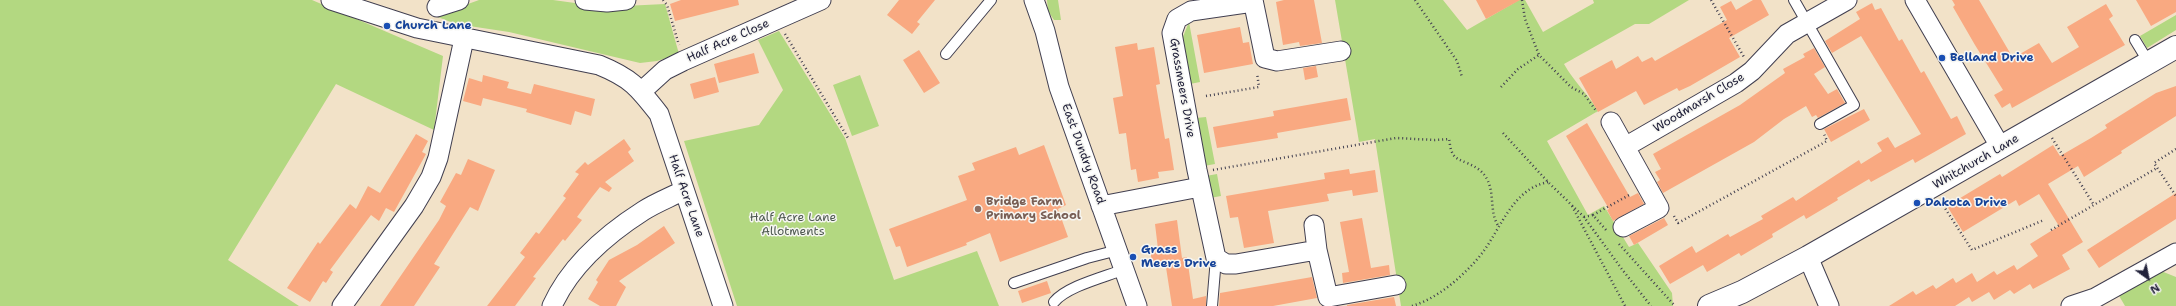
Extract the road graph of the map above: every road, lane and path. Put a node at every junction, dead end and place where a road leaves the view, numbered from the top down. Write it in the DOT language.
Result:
graph roads {
  1 [pos="331,0"];
  2 [pos="457,0"];
  3 [pos="585,0"];
  4 [pos="626,0"];
  5 [pos="663,0"];
  6 [pos="821,0"];
  7 [pos="977,0"];
  8 [pos="1034,0"];
  9 [pos="1415,0"];
  10 [pos="1522,0"];
  11 [pos="1711,0"];
  12 [pos="1794,0"];
  13 [pos="1847,0"];
  14 [pos="1915,0"];
  15 [pos="1253,1"];
  16 [pos="988,4"];
  17 [pos="437,7"];
  18 [pos="776,20"];
  19 [pos="1807,23"];
  20 [pos="464,39"];
  21 [pos="2136,40"];
  22 [pos="2176,47"];
  23 [pos="1341,51"];
  24 [pos="946,54"];
  25 [pos="1539,55"];
  26 [pos="1265,58"];
  27 [pos="683,61"];
  28 [pos="2149,63"];
  29 [pos="1752,71"];
  30 [pos="1462,77"];
  31 [pos="1501,88"];
  32 [pos="642,91"];
  33 [pos="1206,96"];
  34 [pos="1611,122"];
  35 [pos="2044,123"];
  36 [pos="1820,124"];
  37 [pos="1503,133"];
  38 [pos="848,138"];
  39 [pos="1625,147"];
  40 [pos="2001,148"];
  41 [pos="2176,149"];
  42 [pos="2157,168"];
  43 [pos="1199,178"];
  44 [pos="1548,182"];
  45 [pos="1647,185"];
  46 [pos="684,190"];
  47 [pos="1927,190"];
  48 [pos="2176,196"];
  49 [pos="1570,204"];
  50 [pos="2094,205"];
  51 [pos="1101,206"];
  52 [pos="1659,208"];
  53 [pos="1593,215"];
  54 [pos="1584,217"];
  55 [pos="2044,220"];
  56 [pos="1314,225"];
  57 [pos="1499,227"];
  58 [pos="2051,230"];
  59 [pos="1617,234"];
  60 [pos="1118,250"];
  61 [pos="1317,250"];
  62 [pos="1808,257"];
  63 [pos="2175,257"];
  64 [pos="1216,258"];
  65 [pos="1125,269"];
  66 [pos="1014,283"];
  67 [pos="1396,285"];
  68 [pos="1054,302"];
  69 [pos="2077,304"];
  70 [pos="342,306"];
  71 [pos="552,306"];
  72 [pos="723,306"];
  73 [pos="1137,306"];
  74 [pos="1212,306"];
  75 [pos="1412,306"];
  76 [pos="1625,306"];
  77 [pos="1651,306"];
  78 [pos="1675,306"];
  79 [pos="1709,306"];
  80 [pos="1829,306"];
  1 -- 20 [label="street"];
  2 -- 17 [label="street"];
  3 -- 4 [label="street"];
  5 -- 27 [label="path"];
  6 -- 18 [label="street, Half Acre Close"];
  7 -- 16 [label="lane"];
  8 -- 51 [label="street, East Dundry Road"];
  9 -- 30 [label="path"];
  10 -- 25 [label="path"];
  11 -- 29 [label="path"];
  12 -- 19 [label="lane"];
  13 -- 19 [label="street, Woodmarsh Close"];
  14 -- 40 [label="street"];
  15 -- 26 [label="street, Grassmeers Drive"];
  15 -- 43 [label="street, Grassmeers Drive"];
  16 -- 24 [label="lane"];
  18 -- 27 [label="street, Half Acre Close"];
  18 -- 38 [label="path"];
  19 -- 29 [label="street, Woodmarsh Close"];
  19 -- 36 [label="lane"];
  20 -- 32 [label="street"];
  20 -- 70 [label="street"];
  21 -- 28 [label="lane"];
  22 -- 28 [label="street, Whitchurch Lane"];
  23 -- 26 [label="street"];
  25 -- 31 [label="path"];
  25 -- 34 [label="path"];
  26 -- 33 [label="path"];
  27 -- 32 [label="street, Half Acre Close"];
  28 -- 35 [label="street, Whitchurch Lane"];
  29 -- 39 [label="street, Woodmarsh Close"];
  32 -- 46 [label="street, Half Acre Lane"];
  34 -- 39 [label="street"];
  35 -- 40 [label="street, Whitchurch Lane"];
  35 -- 50 [label="path"];
  36 -- 52 [label="path"];
  37 -- 44 [label="path"];
  39 -- 45 [label="street"];
  40 -- 47 [label="street, Whitchurch Lane"];
  41 -- 42 [label="path"];
  42 -- 48 [label="path"];
  42 -- 50 [label="path"];
  43 -- 51 [label="street"];
  43 -- 57 [label="path"];
  43 -- 64 [label="street, Grassmeers Drive"];
  44 -- 49 [label="path"];
  44 -- 57 [label="path"];
  45 -- 52 [label="street"];
  45 -- 53 [label="path"];
  46 -- 71 [label="street"];
  46 -- 72 [label="street, Half Acre Lane"];
  47 -- 55 [label="path"];
  47 -- 62 [label="street, Whitchurch Lane"];
  49 -- 54 [label="path"];
  49 -- 76 [label="path"];
  50 -- 58 [label="path"];
  51 -- 60 [label="street, East Dundry Road"];
  52 -- 59 [label="street"];
  53 -- 54 [label="path"];
  53 -- 59 [label="path"];
  54 -- 77 [label="path"];
  56 -- 61 [label="street"];
  57 -- 75 [label="path"];
  59 -- 78 [label="path"];
  60 -- 65 [label="street, East Dundry Road"];
  60 -- 66 [label="lane"];
  61 -- 64 [label="street"];
  61 -- 67 [label="street"];
  62 -- 79 [label="street, Whitchurch Lane"];
  62 -- 80 [label="street"];
  63 -- 69 [label="street"];
  64 -- 74 [label="lane"];
  65 -- 68 [label="lane"];
  65 -- 73 [label="street, East Dundry Road"];
}
